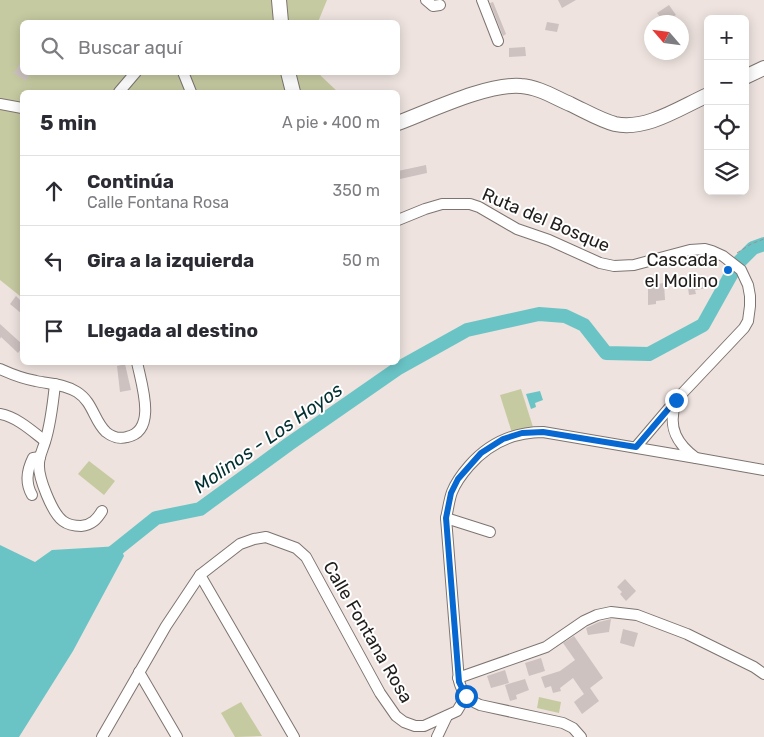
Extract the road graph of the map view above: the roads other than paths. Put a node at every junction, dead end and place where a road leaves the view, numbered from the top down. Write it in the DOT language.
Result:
graph roads {
  1 [pos="279,0"];
  2 [pos="426,0"];
  3 [pos="482,0"];
  4 [pos="440,5"];
  5 [pos="282,20"];
  6 [pos="498,41"];
  7 [pos="764,68"];
  8 [pos="133,75"];
  9 [pos="184,75"];
  10 [pos="289,75"];
  11 [pos="749,75"];
  12 [pos="121,90"];
  13 [pos="190,90"];
  14 [pos="292,90"];
  15 [pos="704,97"];
  16 [pos="0,104"];
  17 [pos="20,108"];
  18 [pos="400,122"];
  19 [pos="400,219"];
  20 [pos="138,365"];
  21 [pos="0,369"];
  22 [pos="54,384"];
  23 [pos="676,400"];
  24 [pos="0,414"];
  25 [pos="45,441"];
  26 [pos="636,447"];
  27 [pos="40,457"];
  28 [pos="696,458"];
  29 [pos="764,470"];
  30 [pos="32,494"];
  31 [pos="102,511"];
  32 [pos="446,518"];
  33 [pos="490,532"];
  34 [pos="200,575"];
  35 [pos="139,672"];
  36 [pos="764,674"];
  37 [pos="458,678"];
  38 [pos="466,696"];
  39 [pos="447,716"];
  40 [pos="102,737"];
  41 [pos="177,737"];
  42 [pos="294,737"];
  43 [pos="437,737"];
  44 [pos="581,737"];
  1 -- 5 [label="main road"];
  2 -- 4 [label="street"];
  3 -- 6 [label="street"];
  7 -- 11 [label="main road"];
  8 -- 12 [label="street"];
  9 -- 13 [label="street"];
  10 -- 14 [label="main road"];
  15 -- 18 [label="main road"];
  16 -- 17 [label="street"];
  19 -- 23 [label="street, Ruta del Bosque"];
  20 -- 22 [label="street"];
  21 -- 22 [label="street"];
  22 -- 25 [label="street"];
  23 -- 26 [label="street, Ruta del Bosque"];
  23 -- 28 [label="street"];
  24 -- 25 [label="street"];
  25 -- 27 [label="street"];
  26 -- 28 [label="street"];
  26 -- 32 [label="street"];
  27 -- 30 [label="street"];
  27 -- 31 [label="street"];
  28 -- 29 [label="street"];
  32 -- 33 [label="street"];
  32 -- 37 [label="street"];
  34 -- 35 [label="street, Calle Fontana Rosa"];
  34 -- 39 [label="street, Calle Fontana Rosa"];
  34 -- 42 [label="street"];
  35 -- 40 [label="street, Calle Fontana Rosa"];
  35 -- 41 [label="street"];
  36 -- 37 [label="street"];
  37 -- 38 [label="street"];
  38 -- 39 [label="street, Calle Fontana Rosa"];
  38 -- 44 [label="street"];
  39 -- 43 [label="street"];
}
